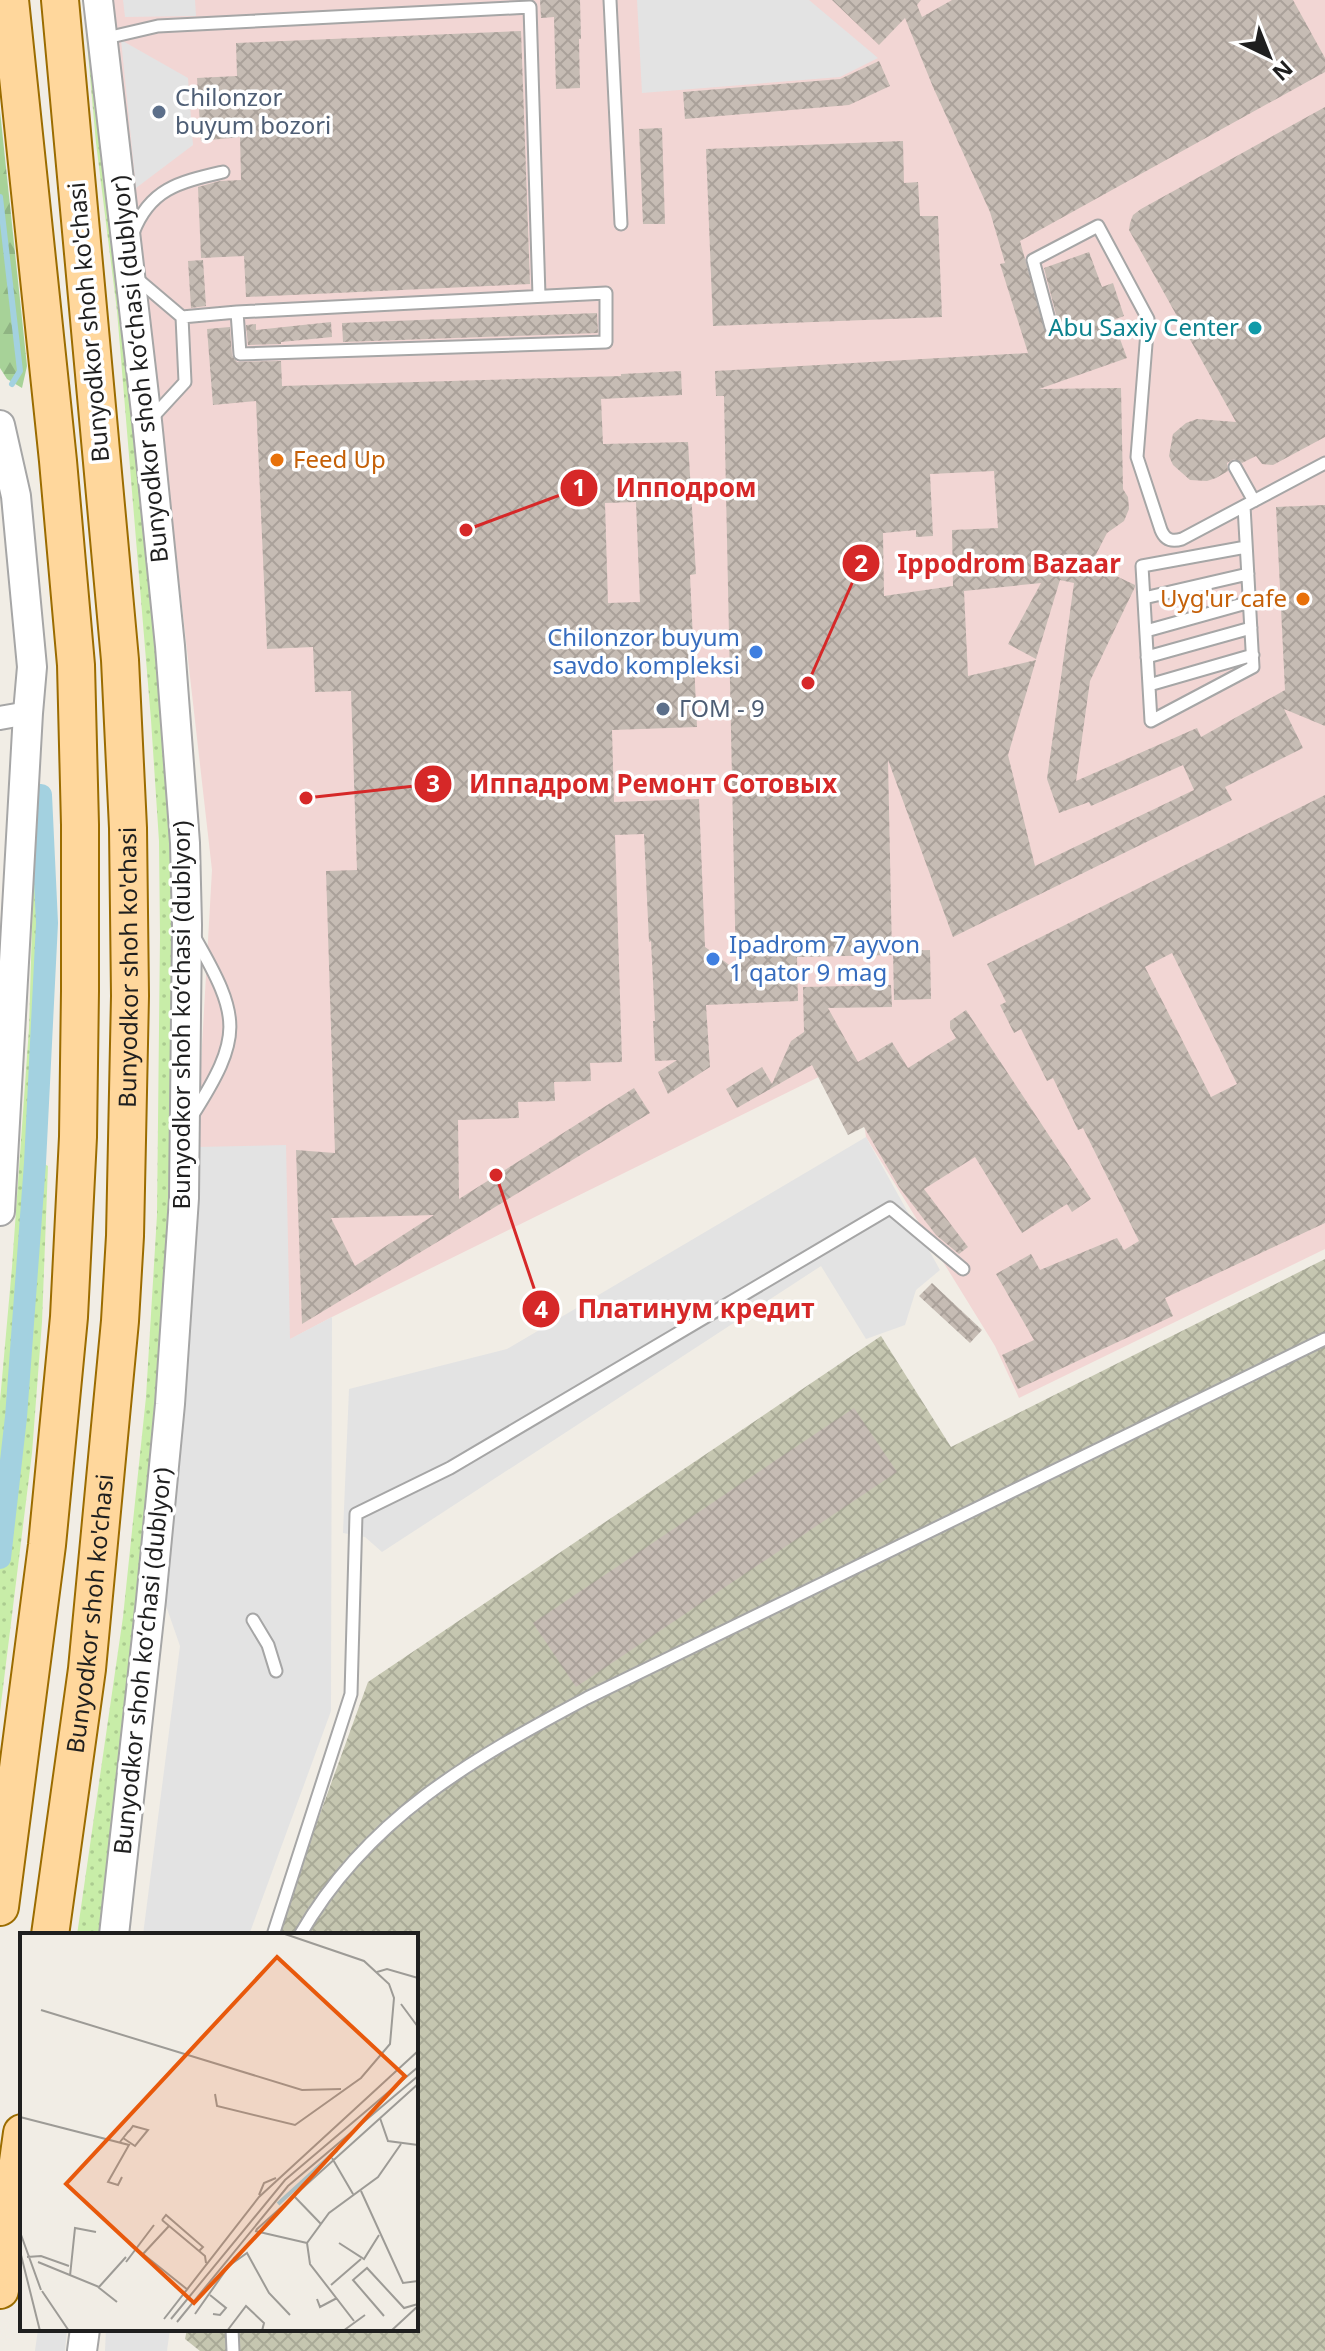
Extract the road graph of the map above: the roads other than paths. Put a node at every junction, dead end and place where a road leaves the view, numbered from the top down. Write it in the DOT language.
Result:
graph roads {
  1 [pos="10,0"];
  2 [pos="60,0"];
  3 [pos="98,0"];
  4 [pos="610,0"];
  5 [pos="101,39"];
  6 [pos="223,172"];
  7 [pos="621,224"];
  8 [pos="128,260"];
  9 [pos="539,296"];
  10 [pos="237,312"];
  11 [pos="182,317"];
  12 [pos="1051,327"];
  13 [pos="147,423"];
  14 [pos="0,425"];
  15 [pos="1325,463"];
  16 [pos="1235,467"];
  17 [pos="1249,503"];
  18 [pos="1246,547"];
  19 [pos="1248,574"];
  20 [pos="1144,598"];
  21 [pos="1250,602"];
  22 [pos="1251,628"];
  23 [pos="1146,631"];
  24 [pos="1253,655"];
  25 [pos="1147,657"];
  26 [pos="1149,685"];
  27 [pos="14,716"];
  28 [pos="187,925"];
  29 [pos="4,1111"];
  30 [pos="186,1126"];
  31 [pos="0,1211"];
  32 [pos="963,1269"];
  33 [pos="1325,1339"];
  34 [pos="47,1545"];
  35 [pos="99,1552"];
  36 [pos="253,1620"];
  37 [pos="276,1671"];
  38 [pos="0,1907"];
  39 [pos="52,1933"];
  40 [pos="114,1933"];
  41 [pos="274,1933"];
  42 [pos="301,1933"];
  43 [pos="20,2147"];
  44 [pos="1,2283"];
  45 [pos="85,2331"];
  46 [pos="232,2331"];
  47 [pos="82,2351"];
  48 [pos="233,2351"];
  1 -- 34 [label="main road, Bunyodkor shoh ko'chasi"];
  2 -- 35 [label="main road, Bunyodkor shoh ko'chasi"];
  3 -- 5 [label="street, Bunyodkor shoh koʻchasi (dublyor)"];
  4 -- 7 [label="lane"];
  5 -- 8 [label="street, Bunyodkor shoh koʻchasi (dublyor)"];
  5 -- 9 [label="lane"];
  6 -- 8 [label="lane"];
  8 -- 11 [label="lane"];
  8 -- 13 [label="street, Bunyodkor shoh koʻchasi (dublyor)"];
  9 -- 10 [label="lane"];
  9 -- 10 [label="lane"];
  10 -- 11 [label="lane"];
  11 -- 13 [label="lane"];
  12 -- 17 [label="lane"];
  13 -- 28 [label="street, Bunyodkor shoh koʻchasi (dublyor)"];
  14 -- 27 [label="street"];
  15 -- 17 [label="lane"];
  16 -- 17 [label="lane"];
  17 -- 18 [label="lane"];
  18 -- 19 [label="lane"];
  18 -- 20 [label="lane"];
  19 -- 20 [label="lane"];
  19 -- 21 [label="lane"];
  20 -- 23 [label="lane"];
  21 -- 22 [label="lane"];
  21 -- 23 [label="lane"];
  22 -- 24 [label="lane"];
  22 -- 25 [label="lane"];
  23 -- 25 [label="lane"];
  24 -- 26 [label="lane"];
  24 -- 26 [label="lane"];
  25 -- 26 [label="lane"];
  27 -- 29 [label="street"];
  28 -- 30 [label="street, Bunyodkor shoh koʻchasi (dublyor)"];
  28 -- 30 [label="lane"];
  29 -- 31 [label="street"];
  30 -- 40 [label="street, Bunyodkor shoh koʻchasi (dublyor)"];
  32 -- 41 [label="lane"];
  33 -- 42 [label="lane"];
  34 -- 35 [label="main road"];
  34 -- 38 [label="main road, Bunyodkor shoh ko'chasi"];
  35 -- 39 [label="main road, Bunyodkor shoh ko'chasi"];
  36 -- 37 [label="lane"];
  43 -- 44 [label="main road"];
  45 -- 47 [label="street"];
  46 -- 48 [label="lane"];
}
